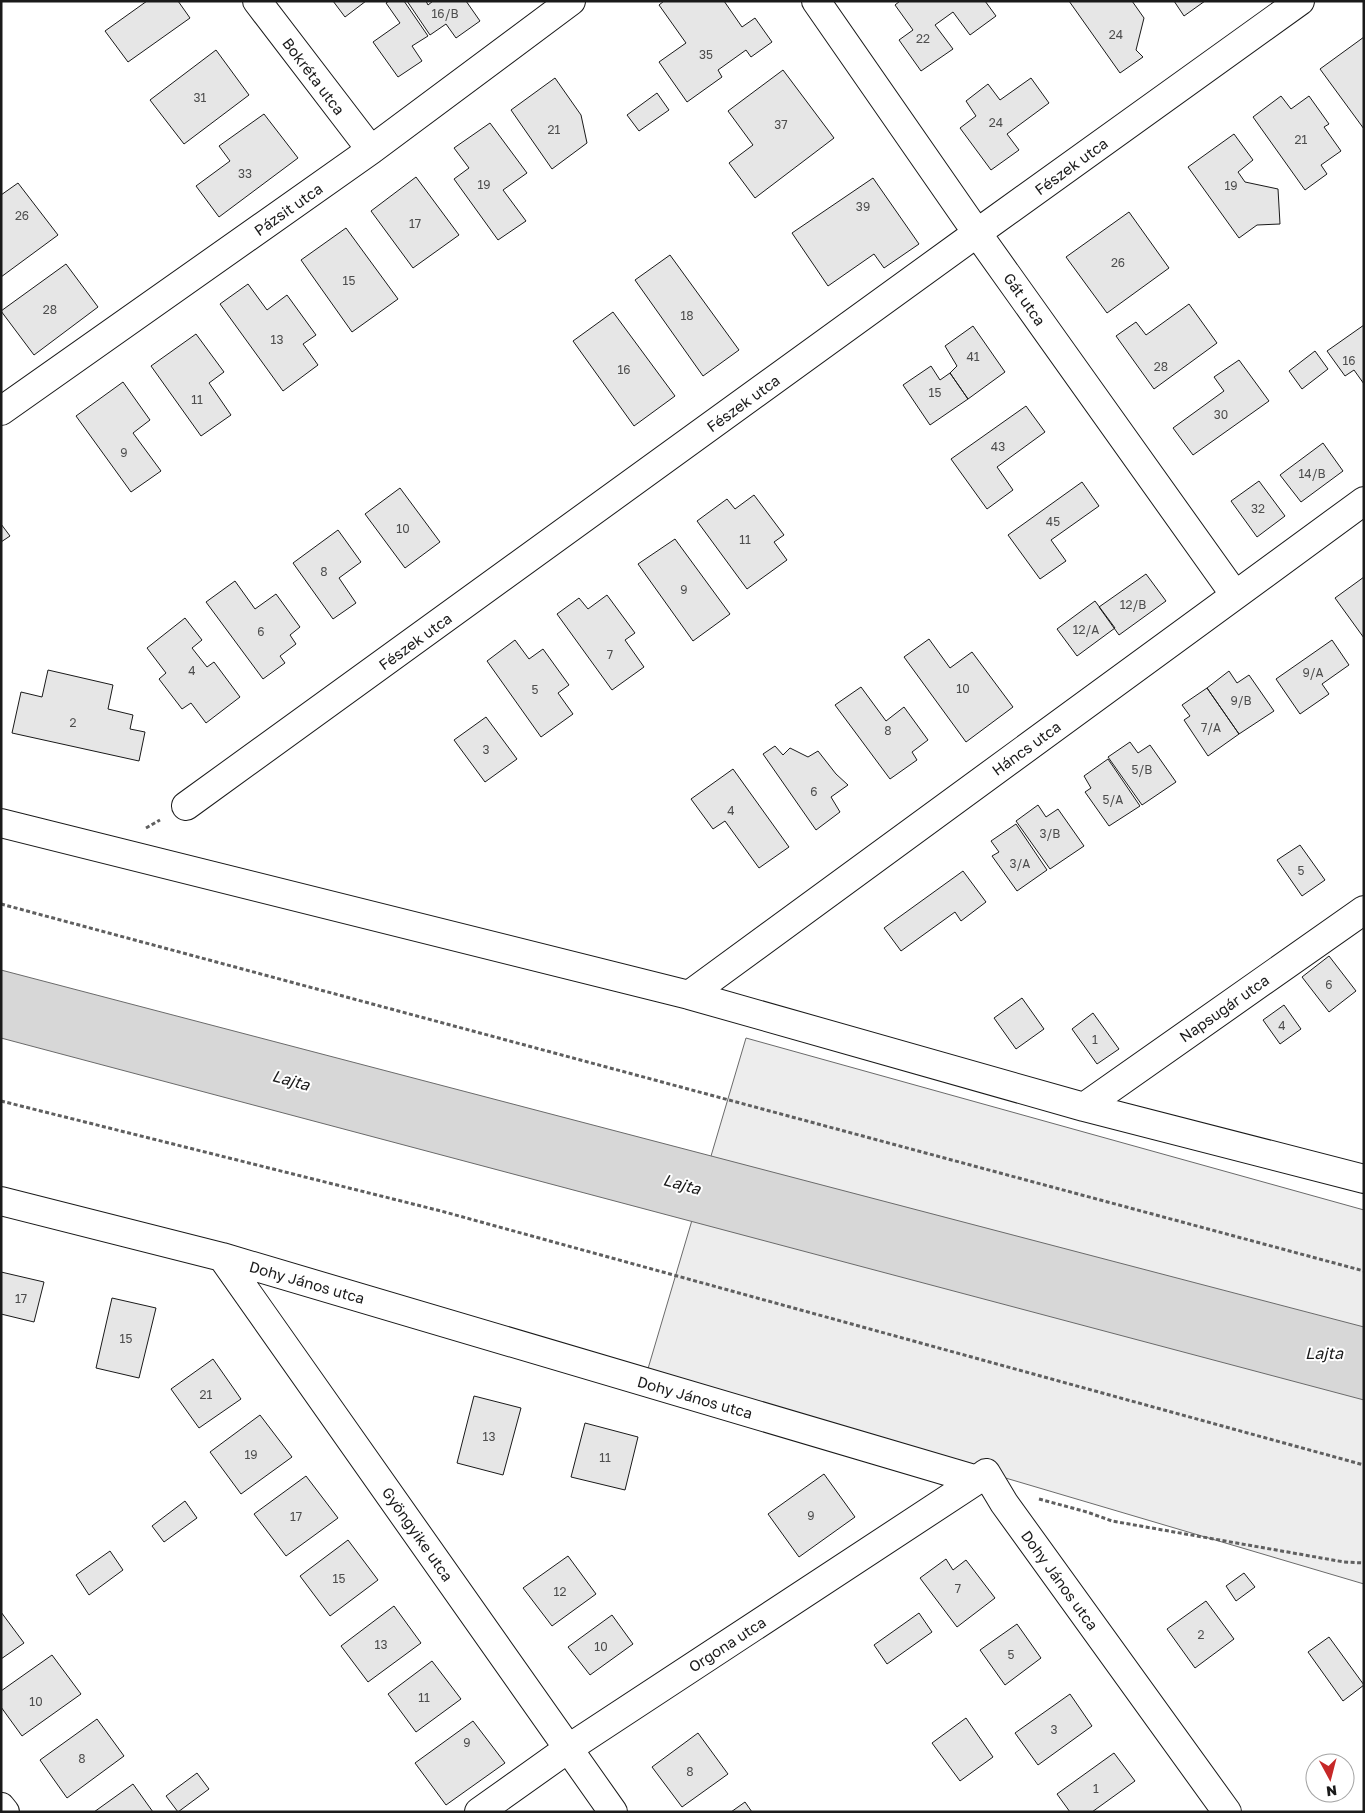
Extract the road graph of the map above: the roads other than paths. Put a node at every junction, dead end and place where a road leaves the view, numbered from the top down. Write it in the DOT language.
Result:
graph roads {
  1 [pos="257,1"];
  2 [pos="571,1"];
  3 [pos="816,1"];
  4 [pos="1300,1"];
  5 [pos="371,150"];
  6 [pos="978,232"];
  7 [pos="6,399"];
  8 [pos="1364,501"];
  9 [pos="1235,595"];
  10 [pos="186,806"];
  11 [pos="1,823"];
  12 [pos="1364,910"];
  13 [pos="689,995"];
  14 [pos="1084,1107"];
  15 [pos="1364,1179"];
  16 [pos="1,1201"];
  17 [pos="222,1257"];
  18 [pos="977,1480"];
  19 [pos="569,1748"];
  20 [pos="1,1807"];
  21 [pos="5,1812"];
  22 [pos="479,1812"];
  23 [pos="613,1812"];
  24 [pos="1227,1812"];
  1 -- 5 [label="street, Bokréta utca"];
  2 -- 5 [label="street, Pázsit utca"];
  3 -- 6 [label="street, Gát utca"];
  4 -- 6 [label="street, Fészek utca"];
  5 -- 7 [label="street, Pázsit utca"];
  6 -- 9 [label="street, Gát utca"];
  6 -- 10 [label="street, Fészek utca"];
  8 -- 9 [label="street, Háncs utca"];
  9 -- 13 [label="street, Háncs utca"];
  11 -- 13 [label="street"];
  12 -- 14 [label="street, Napsugár utca"];
  13 -- 14 [label="street"];
  14 -- 15 [label="street"];
  16 -- 17 [label="street, Dohy János utca"];
  17 -- 18 [label="street, Dohy János utca"];
  17 -- 19 [label="street, Gyöngyike utca"];
  18 -- 19 [label="street, Orgona utca"];
  18 -- 24 [label="street, Dohy János utca"];
  19 -- 22 [label="street, Orgona utca"];
  19 -- 23 [label="street, Gyöngyike utca"];
  20 -- 21 [label="street"];
}
